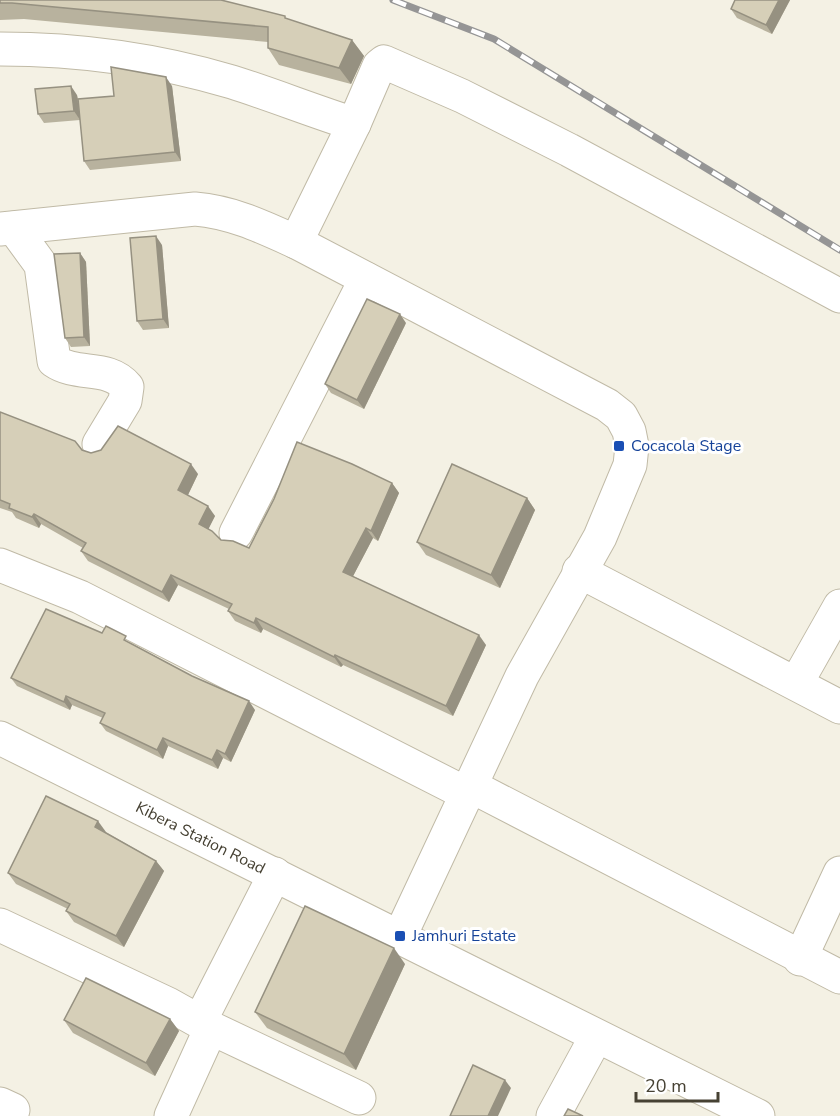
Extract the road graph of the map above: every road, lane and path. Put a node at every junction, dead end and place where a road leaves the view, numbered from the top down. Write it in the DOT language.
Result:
graph roads {
  1 [pos="0,49"];
  2 [pos="354,124"];
  3 [pos="7,229"];
  4 [pos="296,242"];
  5 [pos="366,279"];
  6 [pos="840,296"];
  7 [pos="99,444"];
  8 [pos="236,533"];
  9 [pos="0,565"];
  10 [pos="579,571"];
  11 [pos="840,606"];
  12 [pos="797,682"];
  13 [pos="840,707"];
  14 [pos="0,738"];
  15 [pos="467,789"];
  16 [pos="840,873"];
  17 [pos="275,874"];
  18 [pos="0,925"];
  19 [pos="400,936"];
  20 [pos="800,958"];
  21 [pos="840,977"];
  22 [pos="206,1025"];
  23 [pos="596,1037"];
  24 [pos="359,1098"];
  25 [pos="171,1116"];
  26 [pos="553,1116"];
  27 [pos="758,1116"];
  1 -- 2 [label="street"];
  2 -- 4 [label="street"];
  2 -- 6 [label="street"];
  3 -- 4 [label="street"];
  3 -- 7 [label="street"];
  4 -- 5 [label="street"];
  5 -- 8 [label="street"];
  5 -- 10 [label="street"];
  9 -- 15 [label="street"];
  10 -- 12 [label="street"];
  10 -- 15 [label="street"];
  11 -- 12 [label="street"];
  12 -- 13 [label="street"];
  14 -- 17 [label="street, Kibera Station Road"];
  15 -- 19 [label="street"];
  15 -- 20 [label="street"];
  16 -- 20 [label="street"];
  17 -- 19 [label="street, Kibera Station Road"];
  17 -- 22 [label="street"];
  18 -- 22 [label="street"];
  19 -- 23 [label="street, Kibera Station Road"];
  20 -- 21 [label="street"];
  22 -- 24 [label="street"];
  22 -- 25 [label="street"];
  23 -- 26 [label="street"];
  23 -- 27 [label="street, Kibera Station Road"];
}
